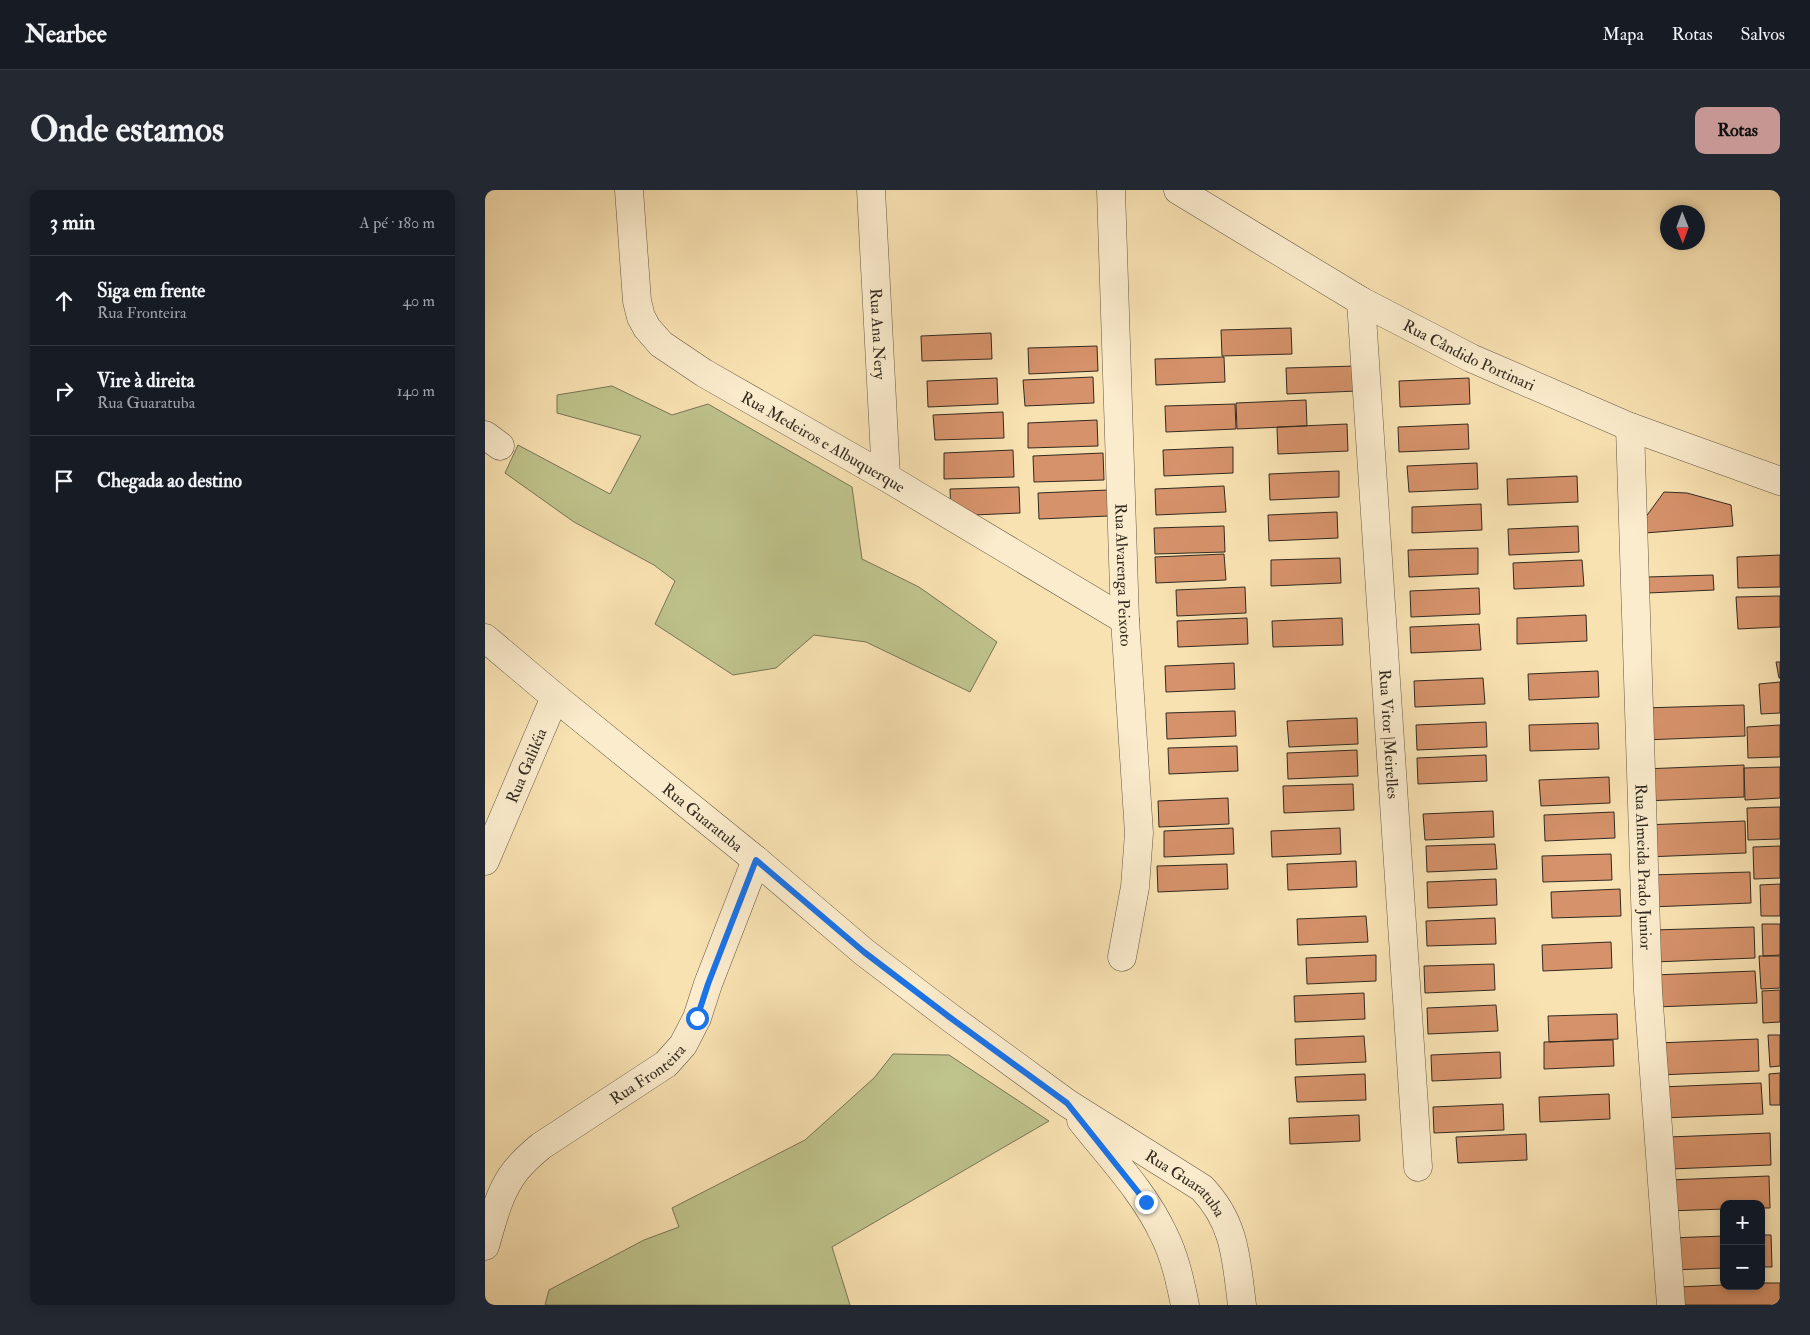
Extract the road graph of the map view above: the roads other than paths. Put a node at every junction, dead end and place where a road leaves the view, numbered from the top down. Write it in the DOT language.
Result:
graph roads {
  1 [pos="629,190"];
  2 [pos="871,190"];
  3 [pos="1111,190"];
  4 [pos="1178,190"];
  5 [pos="1361,301"];
  6 [pos="1630,428"];
  7 [pos="886,477"];
  8 [pos="1780,481"];
  9 [pos="1125,620"];
  10 [pos="485,638"];
  11 [pos="555,697"];
  12 [pos="756,860"];
  13 [pos="485,861"];
  14 [pos="1122,957"];
  15 [pos="1067,1103"];
  16 [pos="1418,1167"];
  17 [pos="485,1246"];
  18 [pos="1185,1305"];
  19 [pos="1242,1305"];
  20 [pos="1671,1305"];
  1 -- 7 [label="street, Rua Medeiros e Albuquerque"];
  2 -- 7 [label="street, Rua Ana Nery"];
  3 -- 9 [label="street, Rua Alvarenga Peixoto"];
  4 -- 5 [label="street, Rua Cândido Portinari"];
  5 -- 6 [label="street, Rua Cândido Portinari"];
  5 -- 16 [label="street, Rua Vitor |Meirelles"];
  6 -- 8 [label="street, Rua Cândido Portinari"];
  6 -- 20 [label="street, Rua Almeida Prado Junior"];
  7 -- 9 [label="street, Rua Medeiros e Albuquerque"];
  9 -- 14 [label="street, Rua Alvarenga Peixoto"];
  10 -- 11 [label="street, Rua Guaratuba"];
  11 -- 12 [label="street, Rua Guaratuba"];
  11 -- 13 [label="street, Rua Galiléia"];
  12 -- 15 [label="street, Rua Guaratuba"];
  12 -- 17 [label="street, Rua Fronteira"];
  15 -- 18 [label="street, Rua Guaratuba"];
  15 -- 19 [label="street, Rua Guaratuba"];
}
